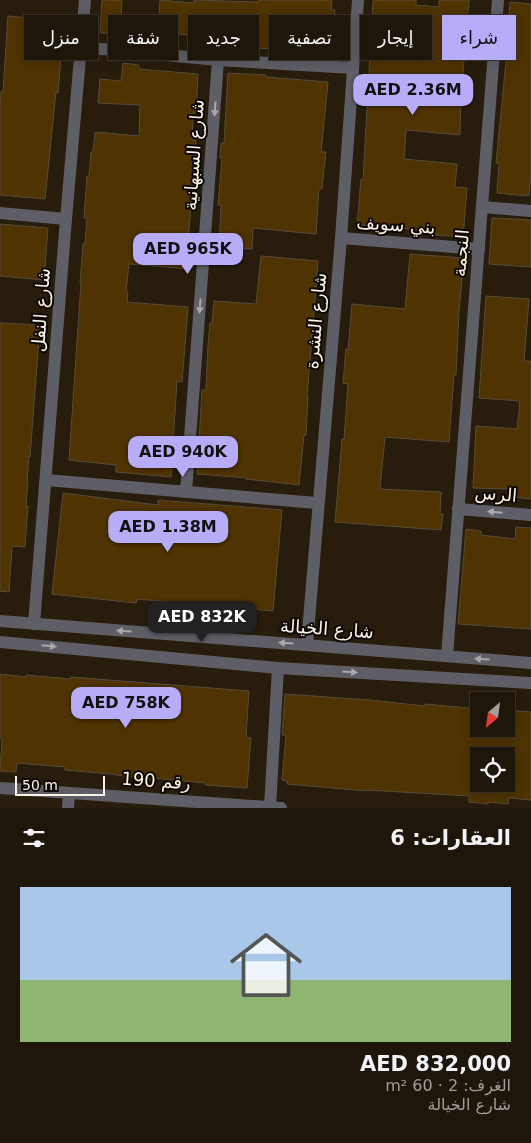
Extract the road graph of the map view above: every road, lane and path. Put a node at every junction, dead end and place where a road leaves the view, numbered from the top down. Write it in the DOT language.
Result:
graph roads {
  1 [pos="86,0"];
  2 [pos="358,0"];
  3 [pos="498,0"];
  4 [pos="84,15"];
  5 [pos="98,49"];
  6 [pos="188,57"];
  7 [pos="80,60"];
  8 [pos="218,60"];
  9 [pos="353,68"];
  10 [pos="482,207"];
  11 [pos="531,211"];
  12 [pos="0,213"];
  13 [pos="66,219"];
  14 [pos="341,238"];
  15 [pos="479,249"];
  16 [pos="46,480"];
  17 [pos="186,492"];
  18 [pos="318,503"];
  19 [pos="458,509"];
  20 [pos="531,515"];
  21 [pos="0,621"];
  22 [pos="34,624"];
  23 [pos="177,635"];
  24 [pos="241,640"];
  25 [pos="0,642"];
  26 [pos="307,644"];
  27 [pos="448,656"];
  28 [pos="174,657"];
  29 [pos="231,662"];
  30 [pos="531,663"];
  31 [pos="278,668"];
  32 [pos="531,683"];
  33 [pos="0,788"];
  34 [pos="69,793"];
  35 [pos="196,805"];
  36 [pos="68,808"];
  37 [pos="275,808"];
  1 -- 4 [label="street, شارع النفل"];
  2 -- 9 [label="street, شارع النشرة"];
  3 -- 10 [label="street, النجمة"];
  5 -- 6 [label="street"];
  7 -- 13 [label="street, شارع النفل"];
  8 -- 9 [label="street"];
  8 -- 17 [label="street, شارع السبهانية, one-way"];
  9 -- 14 [label="street, شارع النشرة"];
  10 -- 11 [label="street"];
  10 -- 15 [label="street, النجمة"];
  12 -- 13 [label="street"];
  13 -- 16 [label="street, شارع النفل"];
  14 -- 15 [label="street, بني سويف"];
  14 -- 18 [label="street, شارع النشرة"];
  15 -- 19 [label="street, النجمة"];
  16 -- 17 [label="street"];
  16 -- 22 [label="street, شارع النفل"];
  17 -- 18 [label="street"];
  18 -- 26 [label="street, شارع النشرة"];
  20 -- 19 [label="street, الرس, one-way"];
  19 -- 27 [label="street, النجمة"];
  21 -- 22 [label="street, شارع الخيالة"];
  23 -- 22 [label="street, شارع الخيالة, one-way"];
  23 -- 24 [label="street, شارع الخيالة"];
  23 -- 28 [label="street"];
  26 -- 24 [label="street, شارع الخيالة, one-way"];
  24 -- 29 [label="street"];
  25 -- 28 [label="street, one-way"];
  26 -- 27 [label="street, شارع الخيالة"];
  30 -- 27 [label="street, شارع الخيالة, one-way"];
  28 -- 29 [label="street"];
  29 -- 31 [label="street"];
  31 -- 32 [label="street, one-way"];
  31 -- 37 [label="street"];
  33 -- 34 [label="street, رقم 190"];
  34 -- 35 [label="street, رقم 190"];
  34 -- 36 [label="street"];
  35 -- 37 [label="street, رقم 190"];
}
